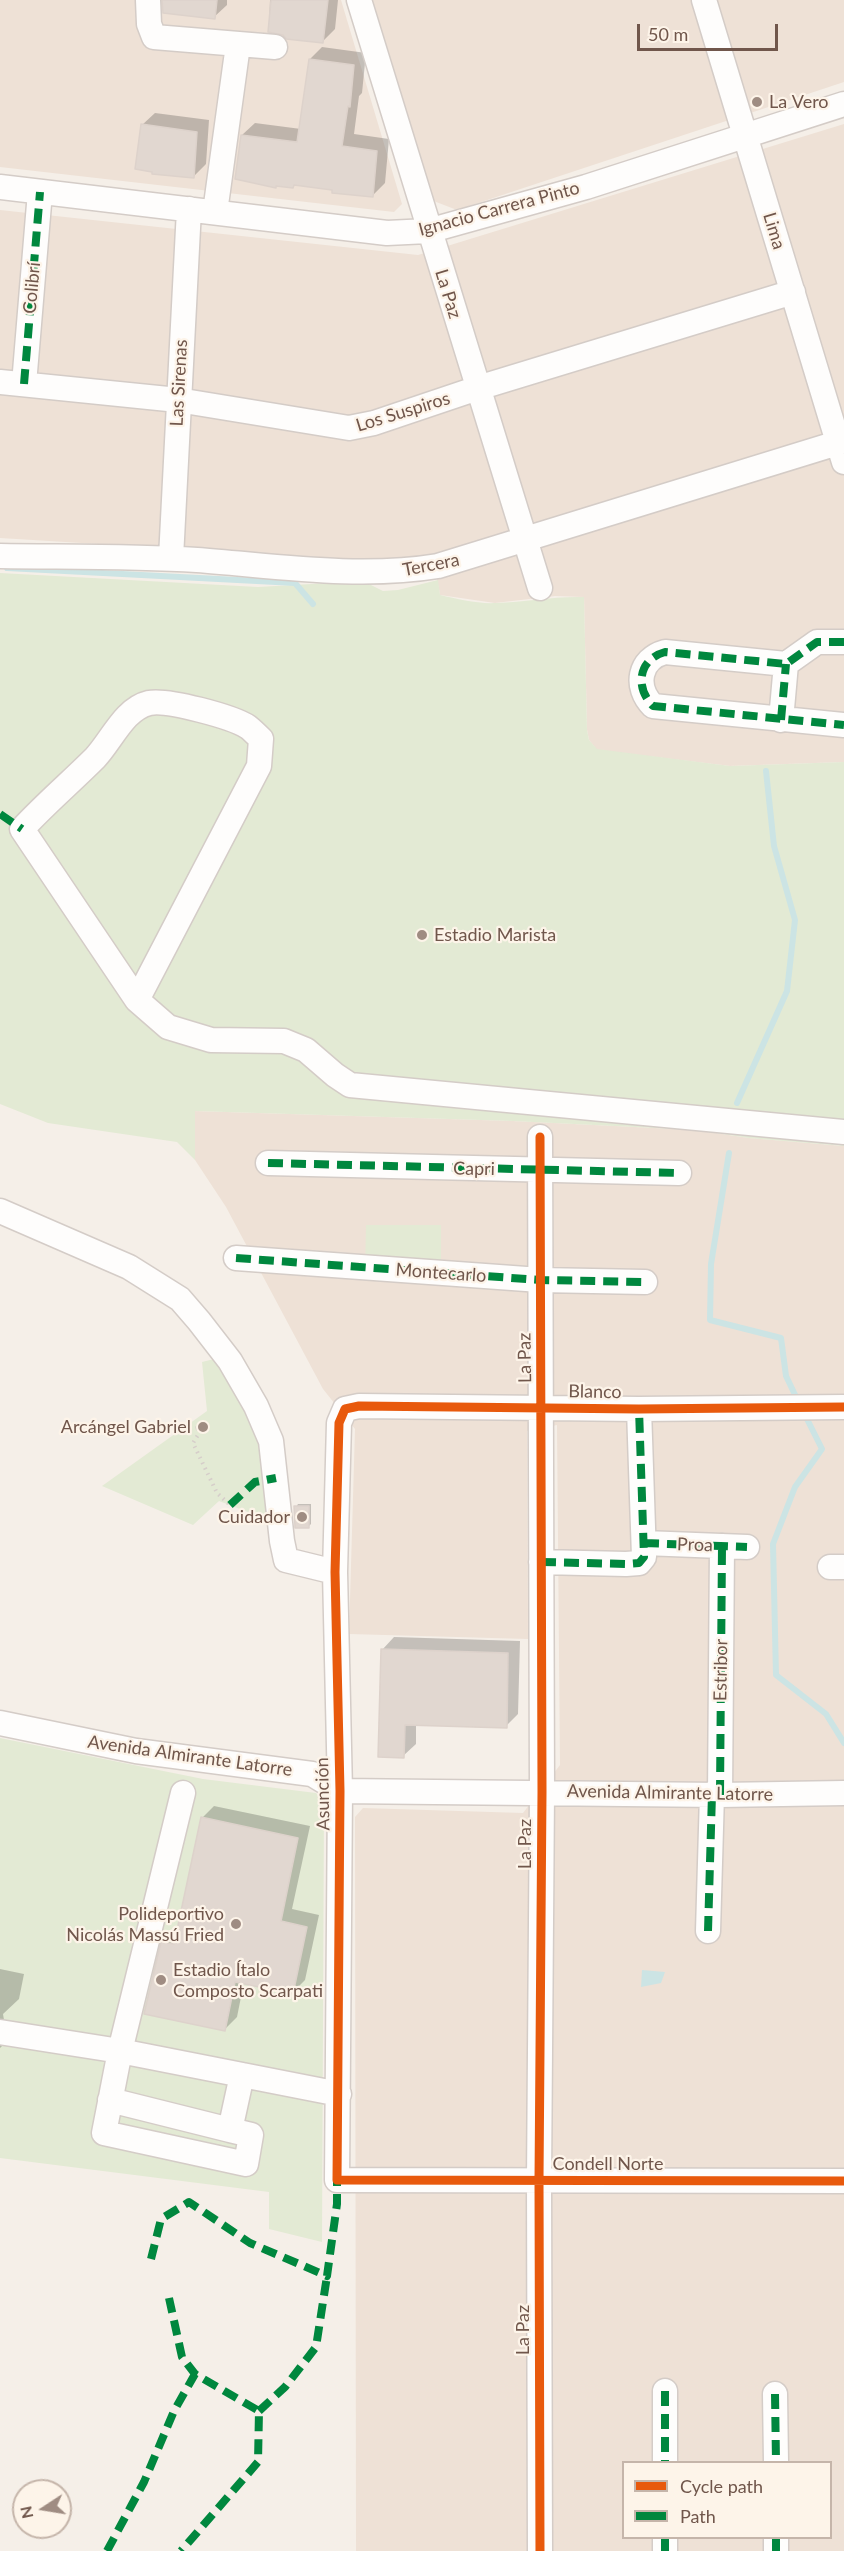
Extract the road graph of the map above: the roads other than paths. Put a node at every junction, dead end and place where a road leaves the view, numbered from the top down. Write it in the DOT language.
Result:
graph roads {
  1 [pos="148,0"];
  2 [pos="359,0"];
  3 [pos="704,0"];
  4 [pos="238,45"];
  5 [pos="275,47"];
  6 [pos="844,104"];
  7 [pos="745,136"];
  8 [pos="0,188"];
  9 [pos="40,192"];
  10 [pos="189,209"];
  11 [pos="215,212"];
  12 [pos="428,231"];
  13 [pos="793,292"];
  14 [pos="0,382"];
  15 [pos="24,384"];
  16 [pos="478,388"];
  17 [pos="178,400"];
  18 [pos="842,449"];
  19 [pos="526,540"];
  20 [pos="0,556"];
  21 [pos="171,558"];
  22 [pos="540,588"];
  23 [pos="844,642"];
  24 [pos="786,664"];
  25 [pos="781,720"];
  26 [pos="844,725"];
  27 [pos="137,1000"];
  28 [pos="844,1132"];
  29 [pos="540,1137"];
  30 [pos="268,1163"];
  31 [pos="541,1170"];
  32 [pos="679,1173"];
  33 [pos="0,1211"];
  34 [pos="236,1258"];
  35 [pos="540,1280"];
  36 [pos="645,1282"];
  37 [pos="844,1407"];
  38 [pos="542,1408"];
  39 [pos="345,1409"];
  40 [pos="639,1409"];
  41 [pos="722,1546"];
  42 [pos="747,1547"];
  43 [pos="641,1553"];
  44 [pos="541,1562"];
  45 [pos="335,1572"];
  46 [pos="0,1723"];
  47 [pos="340,1791"];
  48 [pos="542,1792"];
  49 [pos="183,1793"];
  50 [pos="844,1793"];
  51 [pos="716,1794"];
  52 [pos="708,1931"];
  53 [pos="0,2032"];
  54 [pos="120,2051"];
  55 [pos="242,2075"];
  56 [pos="339,2094"];
  57 [pos="110,2100"];
  58 [pos="230,2130"];
  59 [pos="337,2180"];
  60 [pos="539,2180"];
  61 [pos="844,2181"];
  62 [pos="665,2391"];
  63 [pos="776,2394"];
  64 [pos="665,2461"];
  65 [pos="776,2461"];
  66 [pos="540,2551"];
  1 -- 4 [label="street"];
  2 -- 12 [label="street, La Paz"];
  3 -- 7 [label="street, Lima"];
  4 -- 5 [label="street"];
  4 -- 11 [label="street"];
  6 -- 7 [label="street, Ignacio Carrera Pinto"];
  7 -- 12 [label="street, Ignacio Carrera Pinto"];
  7 -- 13 [label="street, Lima"];
  8 -- 9 [label="street, Ignacio Carrera Pinto"];
  9 -- 10 [label="street, Ignacio Carrera Pinto"];
  9 -- 15 [label="street, Colibrí"];
  10 -- 11 [label="street, Ignacio Carrera Pinto"];
  10 -- 17 [label="street, Las Sirenas"];
  11 -- 12 [label="street, Ignacio Carrera Pinto"];
  12 -- 16 [label="street, La Paz"];
  13 -- 16 [label="street, Los Suspiros"];
  13 -- 18 [label="street, Lima"];
  14 -- 15 [label="street, Los Suspiros"];
  15 -- 17 [label="street, Los Suspiros"];
  16 -- 17 [label="street, Los Suspiros"];
  16 -- 19 [label="street, La Paz"];
  17 -- 21 [label="street, Las Sirenas"];
  18 -- 19 [label="street, Tercera"];
  19 -- 21 [label="street, Tercera"];
  19 -- 22 [label="street, La Paz"];
  20 -- 21 [label="street, Tercera"];
  23 -- 24 [label="street"];
  24 -- 25 [label="street"];
  24 -- 25 [label="street"];
  25 -- 26 [label="street"];
  27 -- 27 [label="street"];
  27 -- 28 [label="street"];
  29 -- 31 [label="street, La Paz"];
  30 -- 31 [label="street, Capri"];
  31 -- 32 [label="street, Capri"];
  31 -- 35 [label="street, La Paz"];
  33 -- 45 [label="street"];
  34 -- 35 [label="street, Montecarlo"];
  35 -- 36 [label="street, Montecarlo"];
  35 -- 38 [label="street, La Paz"];
  37 -- 40 [label="street, Blanco"];
  38 -- 39 [label="street, Blanco"];
  38 -- 40 [label="street, Blanco"];
  38 -- 44 [label="street, La Paz"];
  39 -- 45 [label="street, Asunción"];
  40 -- 43 [label="street"];
  41 -- 42 [label="street, Proa"];
  41 -- 43 [label="street, Proa"];
  41 -- 51 [label="street, Estribor"];
  43 -- 44 [label="street, Proa"];
  44 -- 48 [label="street, La Paz"];
  45 -- 47 [label="street, Asunción"];
  46 -- 47 [label="street, Avenida Almirante Latorre"];
  47 -- 48 [label="street, Avenida Almirante Latorre"];
  47 -- 56 [label="street, Asunción"];
  48 -- 51 [label="street, Avenida Almirante Latorre"];
  48 -- 60 [label="street, La Paz"];
  49 -- 54 [label="street"];
  50 -- 51 [label="street, Avenida Almirante Latorre"];
  51 -- 52 [label="street, Estribor"];
  53 -- 54 [label="street"];
  54 -- 55 [label="street"];
  54 -- 57 [label="street"];
  55 -- 56 [label="street"];
  55 -- 58 [label="street"];
  56 -- 59 [label="street, Asunción"];
  57 -- 58 [label="street"];
  57 -- 58 [label="street"];
  59 -- 60 [label="street, Condell Norte"];
  60 -- 61 [label="street, Condell Norte"];
  60 -- 66 [label="street, La Paz"];
  62 -- 64 [label="street"];
  63 -- 65 [label="street"];
}
